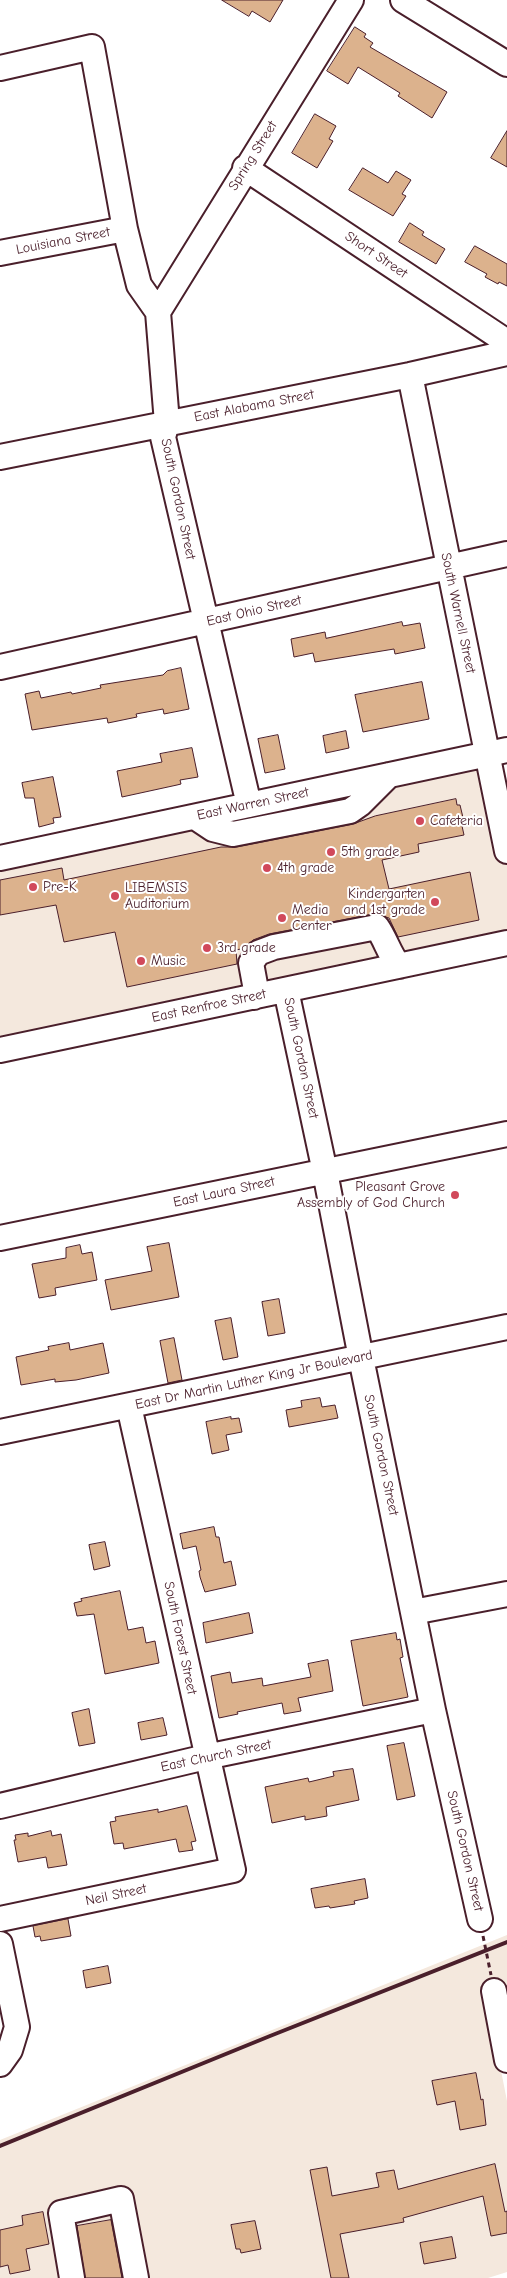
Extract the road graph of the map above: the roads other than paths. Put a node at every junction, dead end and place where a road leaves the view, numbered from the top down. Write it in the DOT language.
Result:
graph roads {
  1 [pos="351,0"];
  2 [pos="403,0"];
  3 [pos="507,64"];
  4 [pos="0,68"];
  5 [pos="245,168"];
  6 [pos="125,229"];
  7 [pos="0,253"];
  8 [pos="158,312"];
  9 [pos="507,342"];
  10 [pos="507,353"];
  11 [pos="410,375"];
  12 [pos="167,423"];
  13 [pos="0,457"];
  14 [pos="507,554"];
  15 [pos="449,566"];
  16 [pos="205,622"];
  17 [pos="0,667"];
  18 [pos="497,752"];
  19 [pos="389,775"];
  20 [pos="249,805"];
  21 [pos="194,816"];
  22 [pos="507,851"];
  23 [pos="0,858"];
  24 [pos="507,944"];
  25 [pos="399,966"];
  26 [pos="286,990"];
  27 [pos="254,997"];
  28 [pos="0,1050"];
  29 [pos="507,1134"];
  30 [pos="325,1172"];
  31 [pos="0,1238"];
  32 [pos="507,1327"];
  33 [pos="361,1358"];
  34 [pos="129,1406"];
  35 [pos="0,1432"];
  36 [pos="507,1594"];
  37 [pos="413,1612"];
  38 [pos="433,1710"];
  39 [pos="206,1757"];
  40 [pos="0,1806"];
  41 [pos="232,1870"];
  42 [pos="0,1919"];
  43 [pos="480,1919"];
  44 [pos="0,1944"];
  45 [pos="494,1991"];
  46 [pos="5,2057"];
  47 [pos="507,2060"];
  48 [pos="72,2278"];
  49 [pos="136,2278"];
  1 -- 5 [label="street, Spring Street"];
  2 -- 3 [label="street"];
  4 -- 6 [label="street"];
  5 -- 8 [label="street, Spring Street"];
  5 -- 9 [label="street, Short Street"];
  6 -- 7 [label="street, Louisiana Street"];
  6 -- 8 [label="street"];
  8 -- 12 [label="street, South Gordon Street"];
  10 -- 11 [label="street, East Alabama Street"];
  11 -- 12 [label="street, East Alabama Street"];
  11 -- 15 [label="street, South Warnell Street"];
  12 -- 13 [label="street, East Alabama Street"];
  12 -- 16 [label="street, South Gordon Street"];
  14 -- 15 [label="street, East Ohio Street"];
  15 -- 16 [label="street, East Ohio Street"];
  15 -- 18 [label="street, South Warnell Street"];
  16 -- 17 [label="street, East Ohio Street"];
  16 -- 20 [label="street, South Gordon Street"];
  18 -- 19 [label="street, East Warren Street"];
  18 -- 22 [label="street, South Warnell Street"];
  19 -- 20 [label="street, East Warren Street"];
  19 -- 21 [label="street"];
  20 -- 21 [label="street, East Warren Street"];
  21 -- 23 [label="street, East Warren Street"];
  24 -- 25 [label="street, East Renfroe Street"];
  25 -- 26 [label="street, East Renfroe Street"];
  25 -- 27 [label="street"];
  26 -- 27 [label="street, East Renfroe Street"];
  26 -- 30 [label="street, South Gordon Street"];
  27 -- 28 [label="street, East Renfroe Street"];
  29 -- 30 [label="street, East Laura Street"];
  30 -- 31 [label="street, East Laura Street"];
  30 -- 33 [label="street, South Gordon Street"];
  32 -- 33 [label="street, East Dr Martin Luther King Jr Boulevard"];
  33 -- 34 [label="street, East Dr Martin Luther King Jr Boulevard"];
  33 -- 37 [label="street, South Gordon Street"];
  34 -- 35 [label="street, East Dr Martin Luther King Jr Boulevard"];
  34 -- 39 [label="street, South Forest Street"];
  36 -- 37 [label="street"];
  37 -- 38 [label="street, South Gordon Street"];
  38 -- 39 [label="street, East Church Street"];
  38 -- 43 [label="street, South Gordon Street"];
  39 -- 40 [label="street, East Church Street"];
  39 -- 41 [label="street, South Forest Street"];
  41 -- 42 [label="street, Neil Street"];
  44 -- 46 [label="street"];
  45 -- 47 [label="street"];
  48 -- 49 [label="street"];
}
